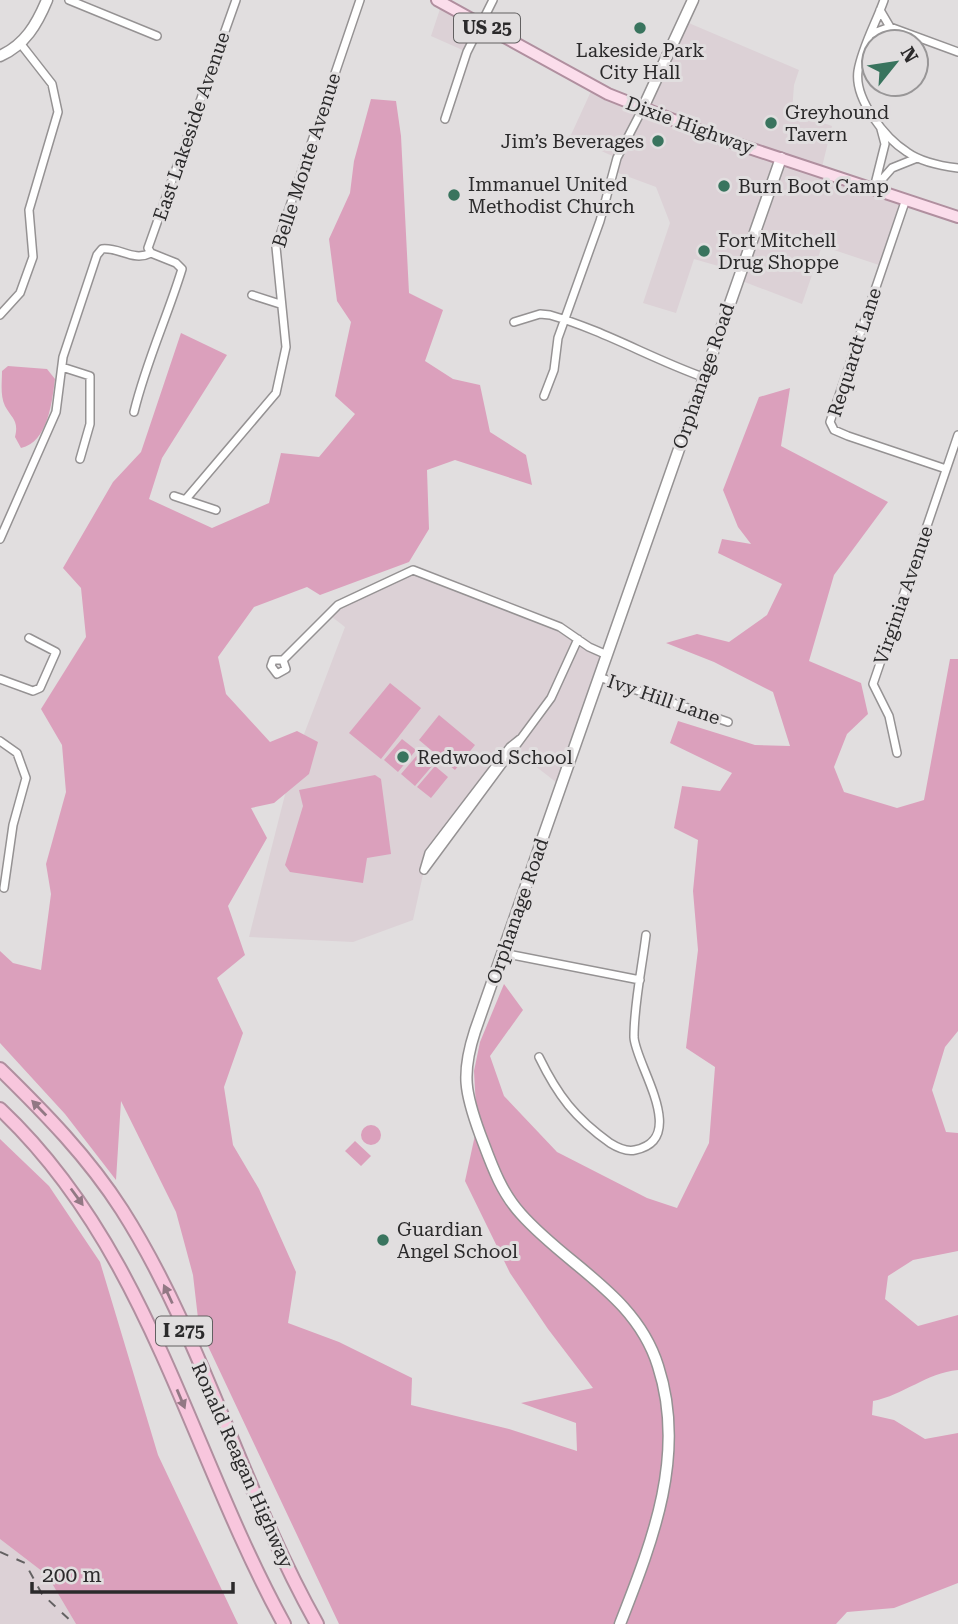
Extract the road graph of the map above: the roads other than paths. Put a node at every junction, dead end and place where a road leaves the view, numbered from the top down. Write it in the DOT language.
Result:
graph roads {
  1 [pos="47,0"];
  2 [pos="69,0"];
  3 [pos="236,0"];
  4 [pos="360,0"];
  5 [pos="437,0"];
  6 [pos="493,0"];
  7 [pos="693,0"];
  8 [pos="884,0"];
  9 [pos="880,10"];
  10 [pos="482,26"];
  11 [pos="890,27"];
  12 [pos="873,28"];
  13 [pos="157,36"];
  14 [pos="20,43"];
  15 [pos="958,52"];
  16 [pos="0,56"];
  17 [pos="864,98"];
  18 [pos="643,108"];
  19 [pos="445,120"];
  20 [pos="880,125"];
  21 [pos="781,158"];
  22 [pos="917,158"];
  23 [pos="958,167"];
  24 [pos="874,188"];
  25 [pos="906,200"];
  26 [pos="958,217"];
  27 [pos="151,253"];
  28 [pos="252,295"];
  29 [pos="281,304"];
  30 [pos="0,315"];
  31 [pos="565,319"];
  32 [pos="514,322"];
  33 [pos="62,367"];
  34 [pos="703,377"];
  35 [pos="544,396"];
  36 [pos="134,412"];
  37 [pos="958,435"];
  38 [pos="80,458"];
  39 [pos="946,469"];
  40 [pos="174,496"];
  41 [pos="186,499"];
  42 [pos="216,510"];
  43 [pos="0,539"];
  44 [pos="29,638"];
  45 [pos="578,639"];
  46 [pos="607,655"];
  47 [pos="283,660"];
  48 [pos="599,677"];
  49 [pos="0,678"];
  50 [pos="728,722"];
  51 [pos="521,739"];
  52 [pos="0,741"];
  53 [pos="897,753"];
  54 [pos="4,888"];
  55 [pos="646,935"];
  56 [pos="502,953"];
  57 [pos="640,980"];
  58 [pos="540,1057"];
  59 [pos="0,1069"];
  60 [pos="0,1109"];
  61 [pos="284,1624"];
  62 [pos="317,1624"];
  63 [pos="620,1624"];
  1 -- 14 [label="main road"];
  2 -- 13 [label="street"];
  3 -- 27 [label="street, East Lakeside Avenue"];
  4 -- 29 [label="street, Belle Monte Avenue"];
  5 -- 10 [label="main road, Dixie Highway / US 25"];
  6 -- 10 [label="street"];
  7 -- 18 [label="main road"];
  8 -- 9 [label="street"];
  9 -- 11 [label="street"];
  9 -- 12 [label="street"];
  10 -- 18 [label="main road, Dixie Highway / US 25"];
  10 -- 19 [label="street"];
  11 -- 15 [label="street"];
  14 -- 16 [label="main road"];
  14 -- 30 [label="street"];
  17 -- 20 [label="street"];
  18 -- 21 [label="main road, Dixie Highway / US 25"];
  18 -- 31 [label="street"];
  20 -- 22 [label="street"];
  20 -- 24 [label="street"];
  21 -- 24 [label="main road, Dixie Highway / US 25"];
  21 -- 34 [label="main road, Orphanage Road"];
  22 -- 23 [label="street"];
  22 -- 24 [label="street"];
  24 -- 25 [label="main road, Dixie Highway / US 25"];
  25 -- 26 [label="main road, Dixie Highway / US 25"];
  25 -- 39 [label="street, Requardt Lane"];
  27 -- 33 [label="street"];
  27 -- 36 [label="street"];
  28 -- 29 [label="street"];
  29 -- 41 [label="street, Belle Monte Avenue"];
  31 -- 32 [label="street"];
  31 -- 34 [label="street"];
  31 -- 35 [label="street"];
  33 -- 38 [label="street"];
  33 -- 43 [label="street"];
  34 -- 46 [label="main road, Orphanage Road"];
  37 -- 39 [label="street, Virginia Avenue"];
  39 -- 53 [label="street, Virginia Avenue"];
  40 -- 41 [label="street"];
  41 -- 42 [label="street"];
  44 -- 49 [label="street"];
  45 -- 46 [label="street"];
  45 -- 47 [label="street"];
  45 -- 51 [label="street"];
  46 -- 48 [label="main road, Orphanage Road"];
  48 -- 50 [label="street, Ivy Hill Lane"];
  48 -- 56 [label="main road, Orphanage Road"];
  51 -- 51 [label="street"];
  52 -- 54 [label="street"];
  55 -- 57 [label="street"];
  56 -- 57 [label="street"];
  56 -- 63 [label="main road, Orphanage Road"];
  57 -- 58 [label="street"];
  62 -- 59 [label="highway, Ronald Reagan Highway / I 275, one-way"];
  60 -- 61 [label="highway, Ronald Reagan Highway / I 275, one-way"];
}
